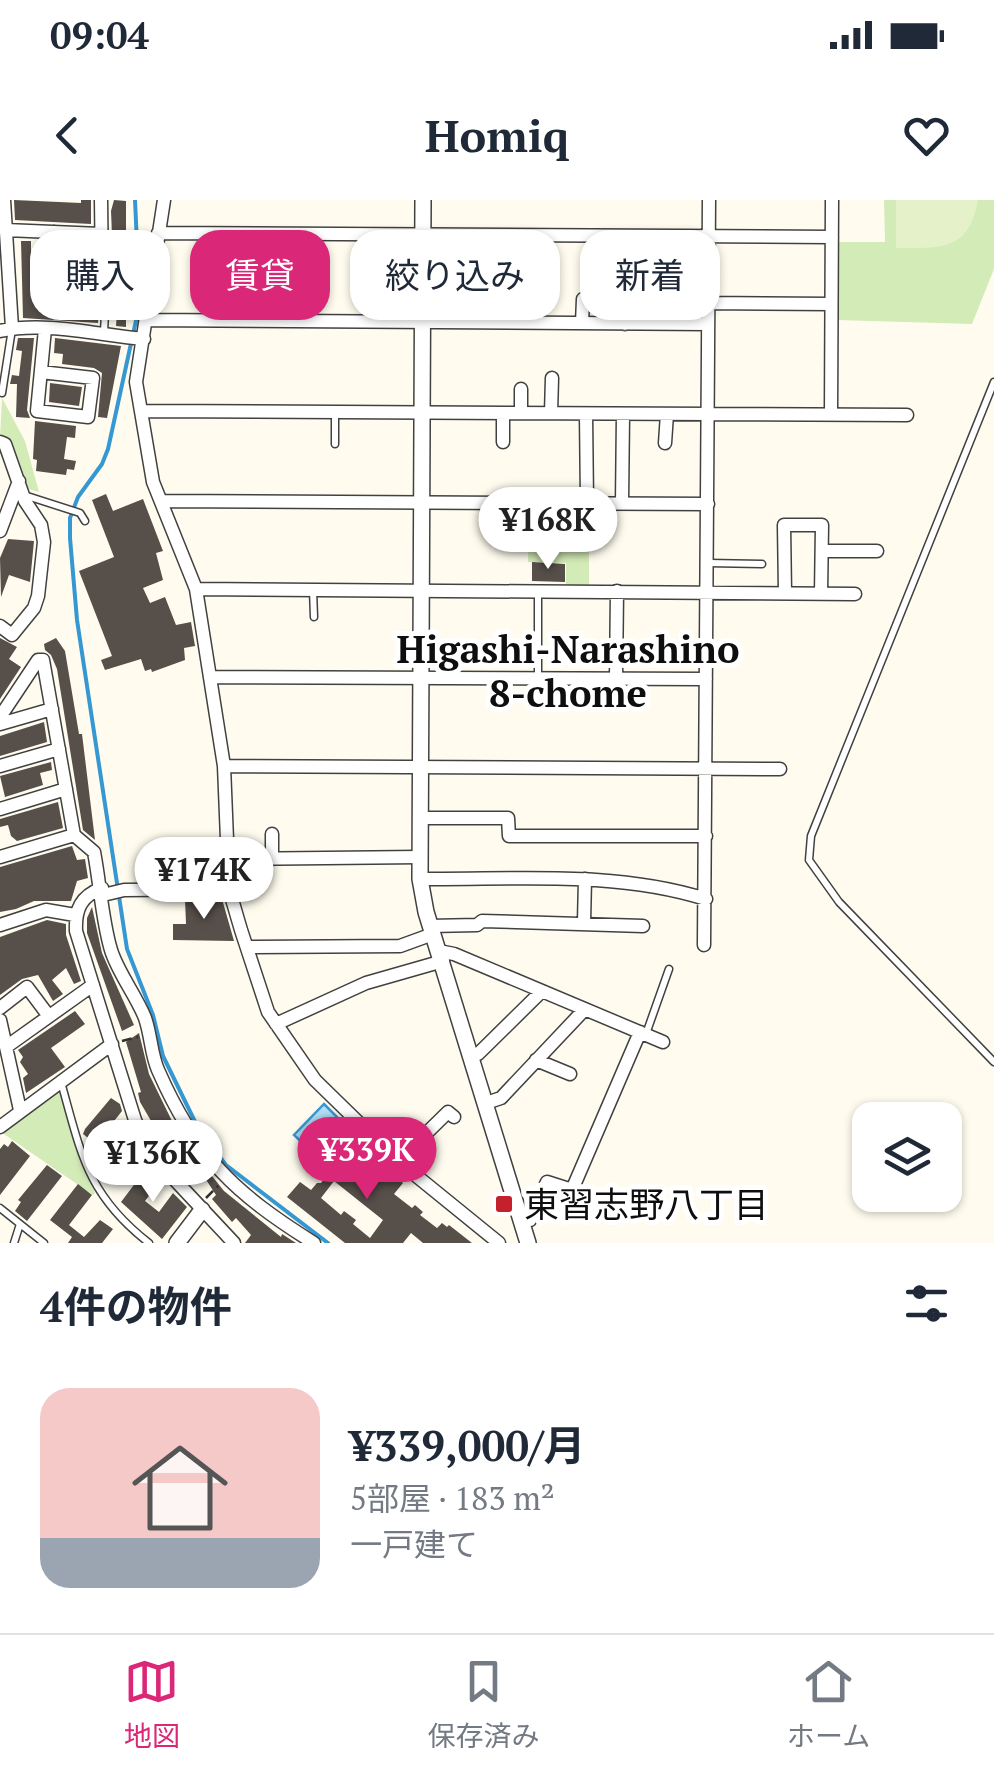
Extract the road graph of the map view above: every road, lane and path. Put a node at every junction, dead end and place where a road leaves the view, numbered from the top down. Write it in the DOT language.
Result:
graph roads {
  1 [pos="4,200"];
  2 [pos="101,200"];
  3 [pos="164,200"];
  4 [pos="423,200"];
  5 [pos="709,200"];
  6 [pos="832,200"];
  7 [pos="4,222"];
  8 [pos="44,230"];
  9 [pos="100,230"];
  10 [pos="159,230"];
  11 [pos="423,230"];
  12 [pos="709,230"];
  13 [pos="170,233"];
  14 [pos="350,235"];
  15 [pos="720,236"];
  16 [pos="832,237"];
  17 [pos="4,273"];
  18 [pos="720,303"];
  19 [pos="832,304"];
  20 [pos="105,320"];
  21 [pos="148,320"];
  22 [pos="582,320"];
  23 [pos="626,320"];
  24 [pos="708,320"];
  25 [pos="422,322"];
  26 [pos="582,324"];
  27 [pos="626,324"];
  28 [pos="708,324"];
  29 [pos="6,329"];
  30 [pos="45,330"];
  31 [pos="104,335"];
  32 [pos="137,339"];
  33 [pos="41,372"];
  34 [pos="552,378"];
  35 [pos="994,382"];
  36 [pos="522,390"];
  37 [pos="2,394"];
  38 [pos="143,411"];
  39 [pos="334,412"];
  40 [pos="422,412"];
  41 [pos="502,413"];
  42 [pos="521,413"];
  43 [pos="550,414"];
  44 [pos="586,414"];
  45 [pos="623,414"];
  46 [pos="667,414"];
  47 [pos="708,414"];
  48 [pos="831,414"];
  49 [pos="907,415"];
  50 [pos="0,442"];
  51 [pos="503,442"];
  52 [pos="334,444"];
  53 [pos="666,444"];
  54 [pos="21,488"];
  55 [pos="160,502"];
  56 [pos="421,502"];
  57 [pos="586,503"];
  58 [pos="622,503"];
  59 [pos="708,504"];
  60 [pos="85,521"];
  61 [pos="0,530"];
  62 [pos="823,551"];
  63 [pos="877,551"];
  64 [pos="707,563"];
  65 [pos="762,564"];
  66 [pos="196,589"];
  67 [pos="313,589"];
  68 [pos="420,590"];
  69 [pos="538,590"];
  70 [pos="617,591"];
  71 [pos="707,592"];
  72 [pos="785,594"];
  73 [pos="821,594"];
  74 [pos="855,594"];
  75 [pos="314,617"];
  76 [pos="0,626"];
  77 [pos="421,677"];
  78 [pos="212,678"];
  79 [pos="538,678"];
  80 [pos="616,678"];
  81 [pos="706,679"];
  82 [pos="52,709"];
  83 [pos="0,720"];
  84 [pos="59,750"];
  85 [pos="0,766"];
  86 [pos="224,766"];
  87 [pos="421,767"];
  88 [pos="706,769"];
  89 [pos="780,770"];
  90 [pos="66,788"];
  91 [pos="0,808"];
  92 [pos="420,818"];
  93 [pos="272,834"];
  94 [pos="74,835"];
  95 [pos="706,836"];
  96 [pos="420,856"];
  97 [pos="0,857"];
  98 [pos="272,858"];
  99 [pos="226,860"];
  100 [pos="584,878"];
  101 [pos="420,879"];
  102 [pos="229,889"];
  103 [pos="110,892"];
  104 [pos="706,899"];
  105 [pos="75,914"];
  106 [pos="584,922"];
  107 [pos="0,926"];
  108 [pos="643,926"];
  109 [pos="432,930"];
  110 [pos="704,945"];
  111 [pos="248,947"];
  112 [pos="441,956"];
  113 [pos="668,969"];
  114 [pos="93,985"];
  115 [pos="542,991"];
  116 [pos="0,1008"];
  117 [pos="584,1009"];
  118 [pos="48,1016"];
  119 [pos="0,1020"];
  120 [pos="276,1024"];
  121 [pos="149,1034"];
  122 [pos="643,1034"];
  123 [pos="663,1042"];
  124 [pos="112,1044"];
  125 [pos="6,1047"];
  126 [pos="471,1055"];
  127 [pos="536,1060"];
  128 [pos="994,1062"];
  129 [pos="570,1074"];
  130 [pos="60,1081"];
  131 [pos="486,1103"];
  132 [pos="20,1110"];
  133 [pos="454,1117"];
  134 [pos="0,1127"];
  135 [pos="398,1160"];
  136 [pos="226,1178"];
  137 [pos="201,1207"];
  138 [pos="0,1208"];
  139 [pos="521,1220"];
  140 [pos="20,1224"];
  141 [pos="14,1243"];
  142 [pos="44,1243"];
  143 [pos="149,1243"];
  144 [pos="178,1243"];
  145 [pos="234,1243"];
  146 [pos="314,1243"];
  147 [pos="499,1243"];
  148 [pos="528,1243"];
  1 -- 7 [label="street"];
  2 -- 9 [label="street"];
  3 -- 10 [label="street"];
  4 -- 11 [label="street"];
  5 -- 12 [label="street"];
  6 -- 16 [label="street"];
  7 -- 8 [label="street"];
  7 -- 17 [label="street"];
  13 -- 14 [label="street"];
  15 -- 16 [label="street"];
  16 -- 19 [label="street"];
  17 -- 29 [label="street"];
  18 -- 19 [label="street"];
  19 -- 48 [label="street"];
  20 -- 31 [label="lane"];
  21 -- 25 [label="street"];
  21 -- 32 [label="street"];
  22 -- 26 [label="street"];
  23 -- 27 [label="street"];
  24 -- 28 [label="street"];
  25 -- 26 [label="street"];
  25 -- 40 [label="street"];
  26 -- 27 [label="street"];
  27 -- 28 [label="street"];
  28 -- 47 [label="street"];
  29 -- 30 [label="street"];
  29 -- 37 [label="lane"];
  30 -- 31 [label="street"];
  30 -- 33 [label="street"];
  31 -- 32 [label="street"];
  32 -- 38 [label="street"];
  33 -- 33 [label="street"];
  34 -- 43 [label="street"];
  35 -- 128 [label="lane"];
  36 -- 42 [label="street"];
  38 -- 39 [label="street"];
  38 -- 55 [label="street"];
  39 -- 40 [label="street"];
  39 -- 52 [label="lane"];
  40 -- 41 [label="street"];
  40 -- 56 [label="street"];
  41 -- 42 [label="street"];
  41 -- 51 [label="street"];
  42 -- 43 [label="street"];
  43 -- 44 [label="street"];
  44 -- 45 [label="street"];
  44 -- 57 [label="street"];
  45 -- 46 [label="street"];
  45 -- 58 [label="street"];
  46 -- 47 [label="street"];
  46 -- 53 [label="street"];
  47 -- 48 [label="street"];
  47 -- 59 [label="street"];
  48 -- 49 [label="street"];
  50 -- 54 [label="street"];
  54 -- 60 [label="lane"];
  54 -- 61 [label="street"];
  54 -- 76 [label="street"];
  55 -- 56 [label="street"];
  55 -- 66 [label="street"];
  56 -- 57 [label="street"];
  56 -- 68 [label="street"];
  57 -- 58 [label="street"];
  58 -- 59 [label="street"];
  59 -- 64 [label="street"];
  62 -- 63 [label="street"];
  62 -- 72 [label="street"];
  62 -- 73 [label="street"];
  64 -- 65 [label="lane"];
  64 -- 71 [label="street"];
  66 -- 67 [label="street"];
  66 -- 78 [label="street"];
  67 -- 68 [label="street"];
  67 -- 75 [label="lane"];
  68 -- 69 [label="street"];
  68 -- 77 [label="street"];
  69 -- 70 [label="street"];
  69 -- 79 [label="lane"];
  70 -- 71 [label="street"];
  70 -- 80 [label="street"];
  71 -- 72 [label="street"];
  71 -- 81 [label="street"];
  72 -- 73 [label="street"];
  73 -- 74 [label="street"];
  77 -- 78 [label="street"];
  77 -- 79 [label="street"];
  77 -- 87 [label="street"];
  78 -- 86 [label="street"];
  79 -- 80 [label="street"];
  80 -- 81 [label="street"];
  81 -- 88 [label="street"];
  82 -- 83 [label="street"];
  82 -- 83 [label="street"];
  82 -- 84 [label="street"];
  84 -- 85 [label="street"];
  84 -- 90 [label="street"];
  86 -- 87 [label="street"];
  86 -- 99 [label="street"];
  87 -- 88 [label="street"];
  87 -- 92 [label="street"];
  88 -- 89 [label="street"];
  88 -- 95 [label="street"];
  90 -- 91 [label="street"];
  90 -- 94 [label="street"];
  92 -- 95 [label="street"];
  92 -- 96 [label="street"];
  93 -- 98 [label="street"];
  94 -- 97 [label="street"];
  94 -- 103 [label="street"];
  95 -- 104 [label="street"];
  96 -- 98 [label="street"];
  96 -- 101 [label="street"];
  98 -- 99 [label="street"];
  99 -- 102 [label="street"];
  100 -- 101 [label="street"];
  100 -- 104 [label="street"];
  100 -- 106 [label="street"];
  101 -- 109 [label="street"];
  102 -- 103 [label="street"];
  102 -- 111 [label="street"];
  103 -- 105 [label="street"];
  103 -- 121 [label="street"];
  104 -- 110 [label="street"];
  105 -- 107 [label="street"];
  105 -- 114 [label="street"];
  106 -- 108 [label="street"];
  106 -- 109 [label="street"];
  109 -- 111 [label="street"];
  109 -- 112 [label="street"];
  111 -- 120 [label="street"];
  112 -- 115 [label="street"];
  112 -- 120 [label="street"];
  112 -- 126 [label="street"];
  113 -- 122 [label="lane"];
  114 -- 118 [label="street"];
  114 -- 124 [label="street"];
  115 -- 117 [label="street"];
  115 -- 126 [label="street"];
  116 -- 118 [label="street"];
  117 -- 122 [label="street"];
  117 -- 127 [label="street"];
  118 -- 125 [label="street"];
  119 -- 125 [label="street"];
  120 -- 135 [label="street"];
  121 -- 124 [label="path"];
  121 -- 136 [label="street"];
  122 -- 123 [label="street"];
  122 -- 139 [label="street"];
  124 -- 130 [label="street"];
  124 -- 137 [label="street"];
  125 -- 132 [label="street"];
  126 -- 131 [label="street"];
  127 -- 129 [label="street"];
  127 -- 131 [label="street"];
  130 -- 132 [label="street"];
  130 -- 143 [label="lane"];
  131 -- 139 [label="street"];
  132 -- 134 [label="street"];
  133 -- 135 [label="street"];
  135 -- 147 [label="street"];
  136 -- 137 [label="path"];
  136 -- 146 [label="street"];
  137 -- 144 [label="street"];
  137 -- 145 [label="street"];
  138 -- 140 [label="lane"];
  139 -- 148 [label="street"];
  140 -- 141 [label="lane"];
  140 -- 142 [label="lane"];
}
